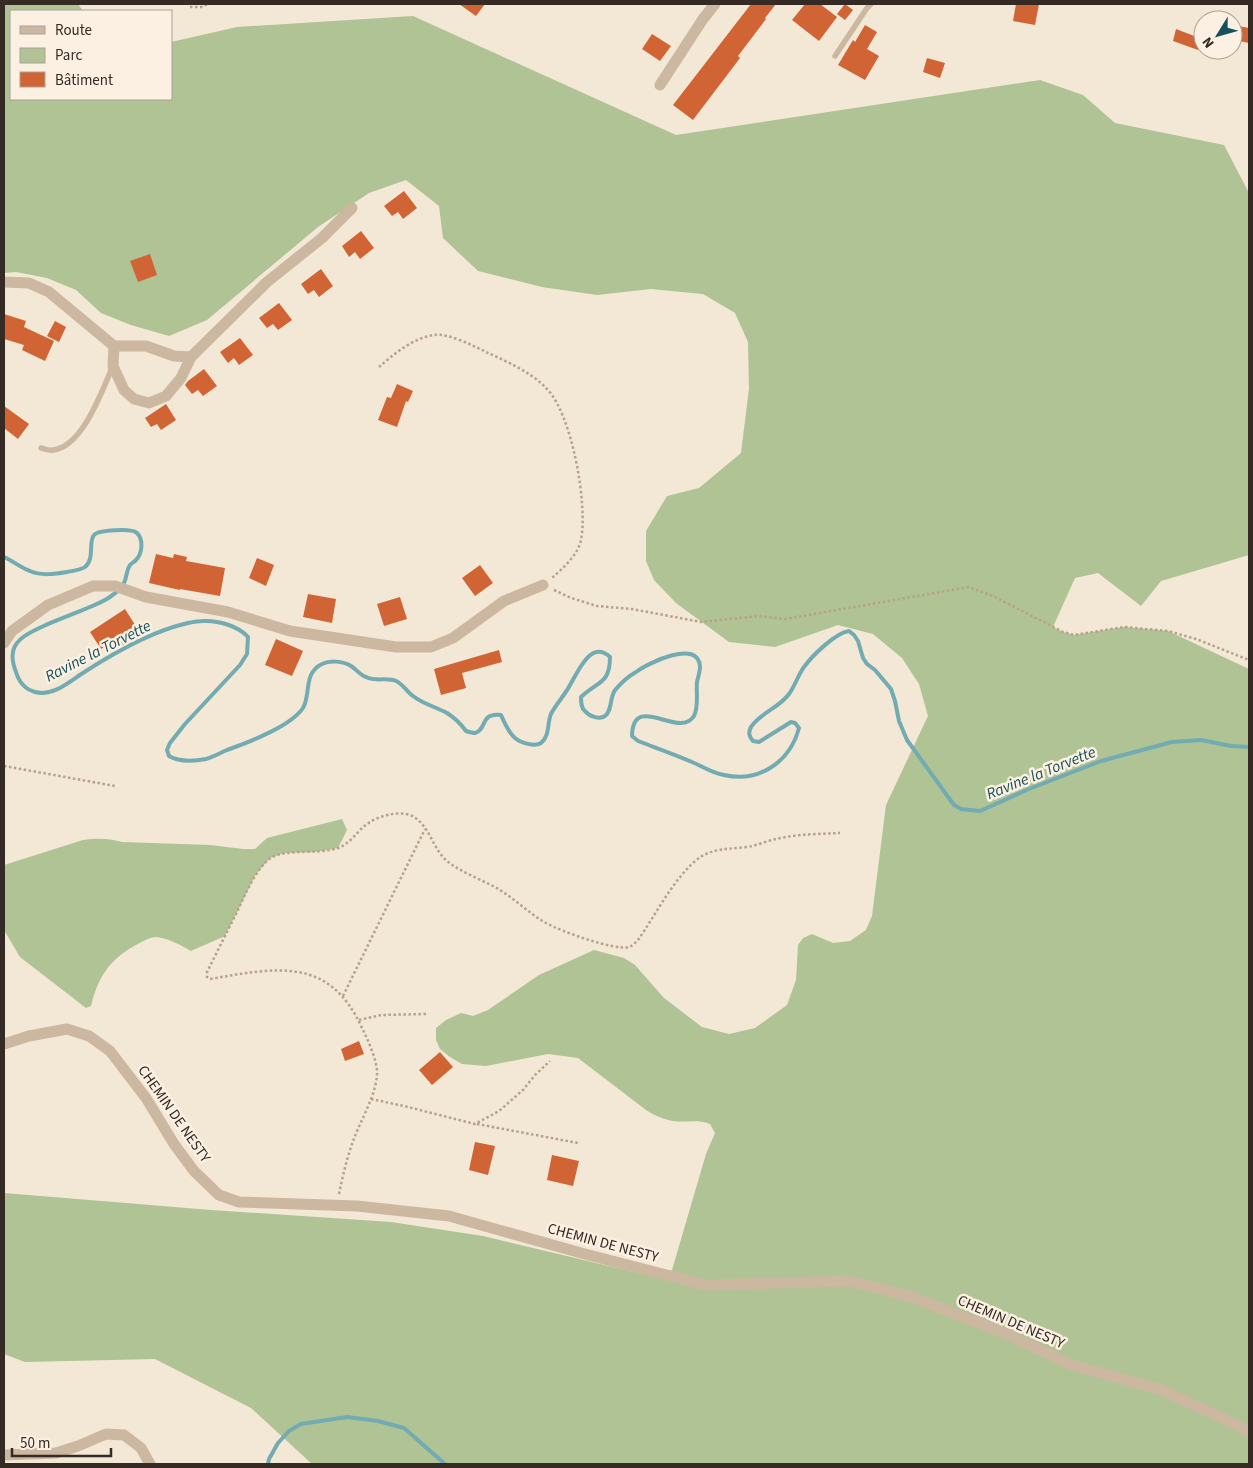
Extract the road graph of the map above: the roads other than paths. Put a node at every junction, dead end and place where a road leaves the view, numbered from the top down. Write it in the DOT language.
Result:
graph roads {
  1 [pos="715,4"];
  2 [pos="871,4"];
  3 [pos="835,56"];
  4 [pos="660,85"];
  5 [pos="352,208"];
  6 [pos="4,282"];
  7 [pos="114,346"];
  8 [pos="192,357"];
  9 [pos="113,366"];
  10 [pos="41,448"];
  11 [pos="543,585"];
  12 [pos="4,643"];
  13 [pos="4,1044"];
  14 [pos="1249,1431"];
  15 [pos="4,1455"];
  16 [pos="150,1464"];
  1 -- 4 [label="street"];
  2 -- 3 [label="lane"];
  5 -- 8 [label="street"];
  6 -- 7 [label="street"];
  7 -- 8 [label="street"];
  7 -- 9 [label="street"];
  8 -- 9 [label="street"];
  9 -- 10 [label="lane"];
  11 -- 12 [label="street"];
  13 -- 14 [label="street, CHEMIN DE NESTY"];
  15 -- 16 [label="street"];
}
